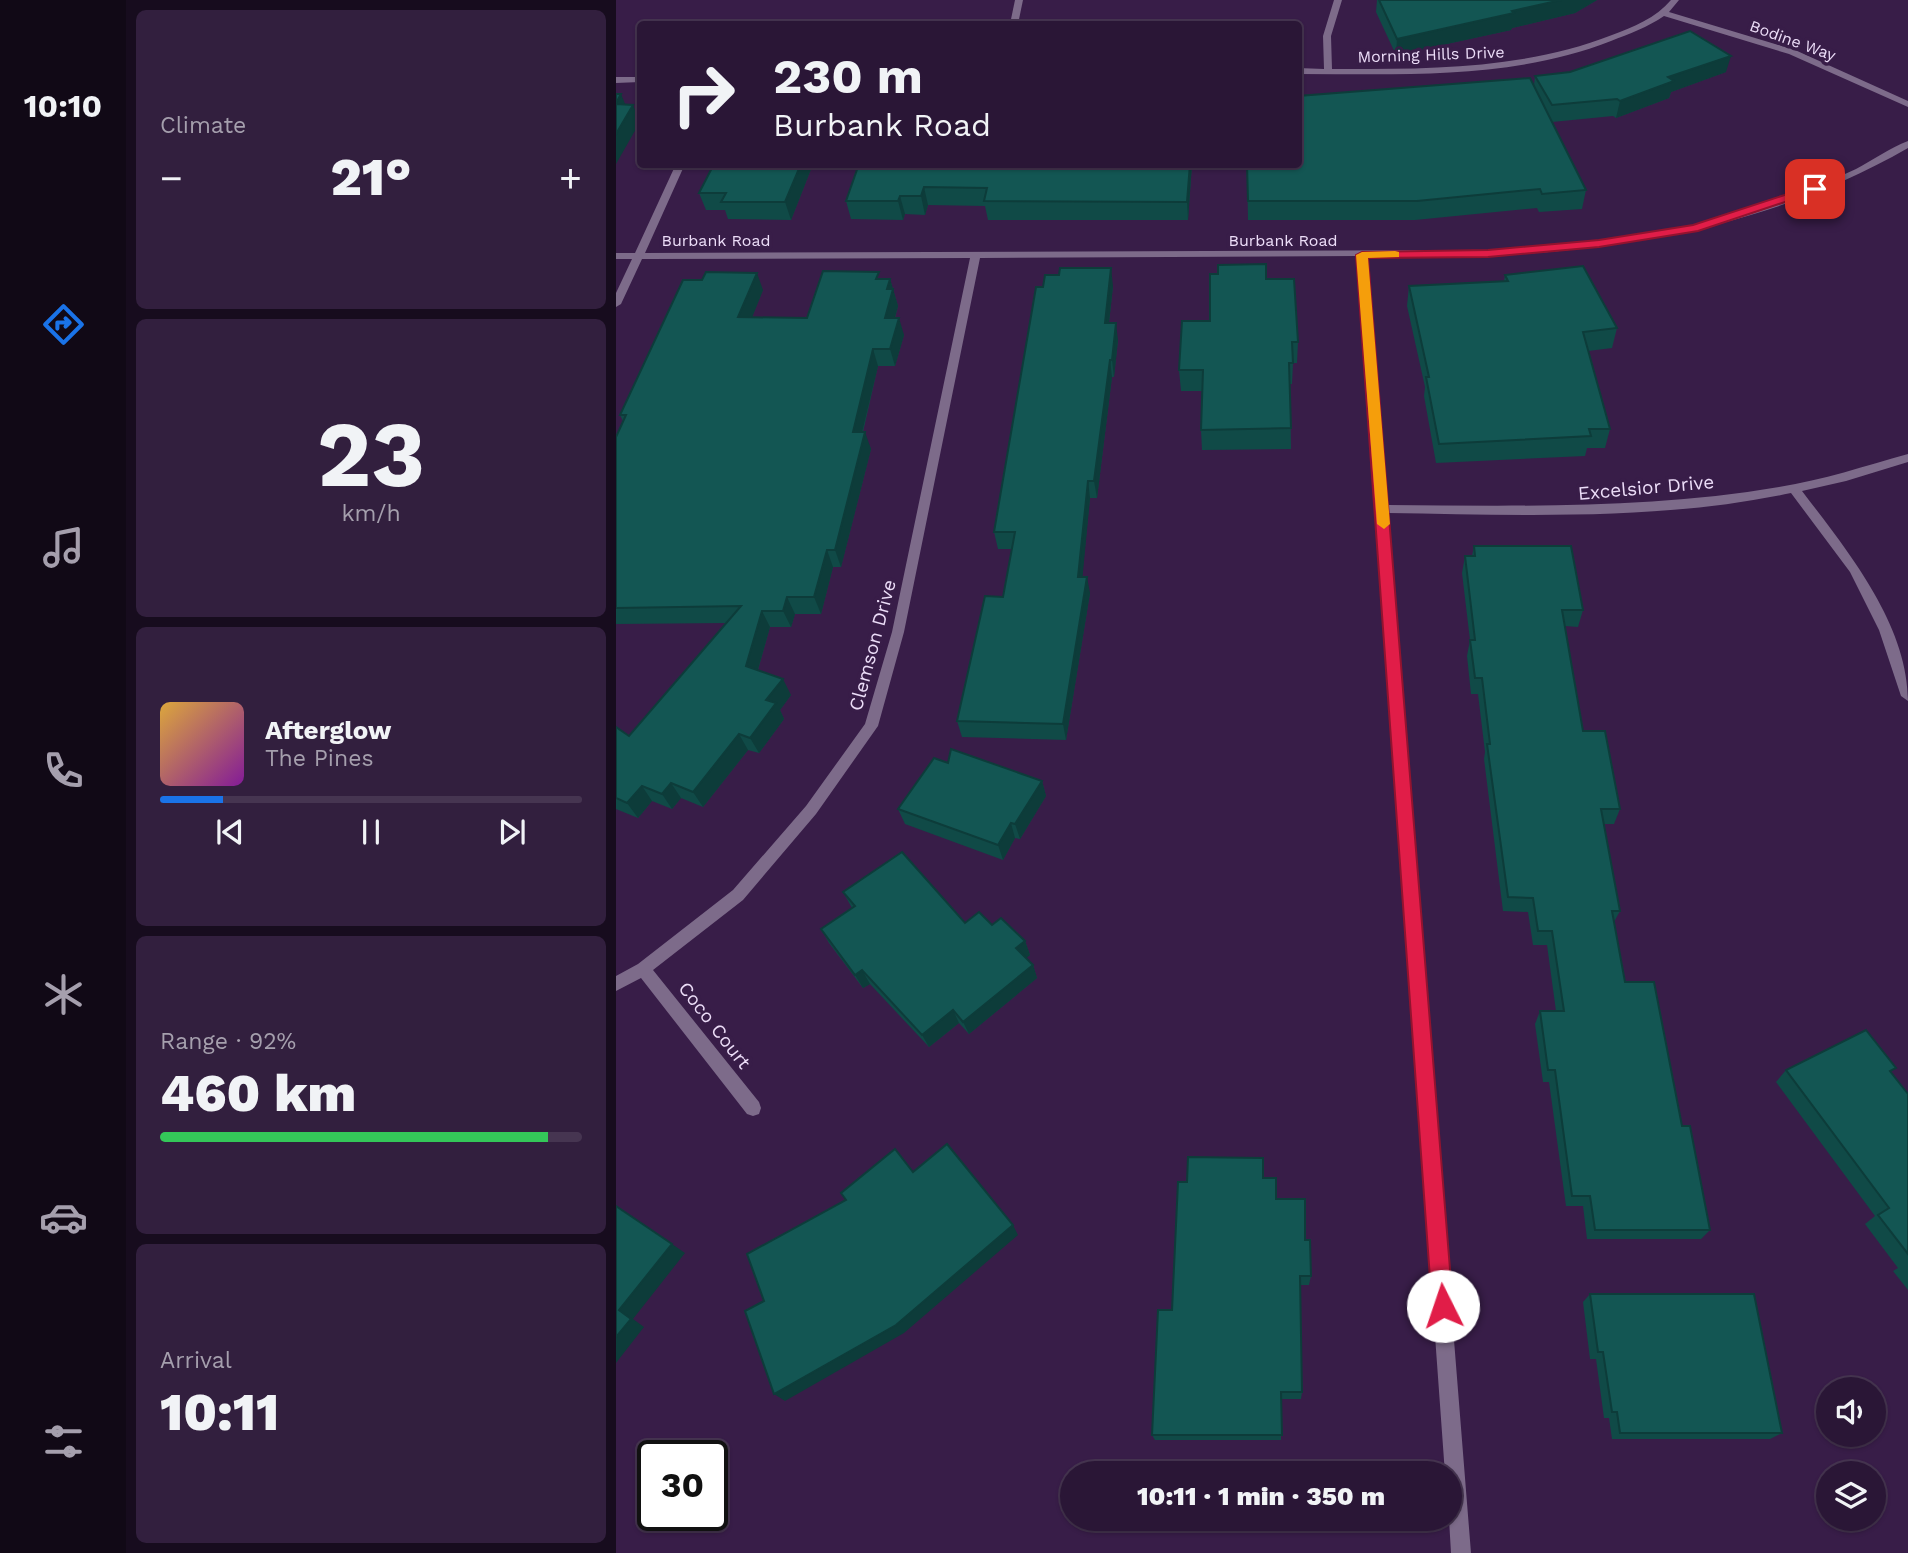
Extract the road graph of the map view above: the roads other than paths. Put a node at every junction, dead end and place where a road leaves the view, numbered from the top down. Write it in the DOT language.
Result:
graph roads {
  1 [pos="1019,0"];
  2 [pos="1338,0"];
  3 [pos="1675,0"];
  4 [pos="1665,14"];
  5 [pos="1015,21"];
  6 [pos="1302,71"];
  7 [pos="1328,71"];
  8 [pos="616,80"];
  9 [pos="637,80"];
  10 [pos="1908,104"];
  11 [pos="1908,144"];
  12 [pos="679,168"];
  13 [pos="1362,255"];
  14 [pos="616,256"];
  15 [pos="639,256"];
  16 [pos="975,256"];
  17 [pos="616,304"];
  18 [pos="1908,458"];
  19 [pos="1794,490"];
  20 [pos="1382,509"];
  21 [pos="1908,696"];
  22 [pos="643,969"];
  23 [pos="616,984"];
  24 [pos="753,1108"];
  25 [pos="1461,1553"];
  1 -- 5 [label="street"];
  2 -- 7 [label="street"];
  3 -- 4 [label="street, Morning Hills Drive"];
  4 -- 7 [label="street, Morning Hills Drive"];
  4 -- 10 [label="street, Bodine Way"];
  6 -- 7 [label="street, Morning Hills Drive"];
  8 -- 9 [label="street"];
  11 -- 13 [label="street, Burbank Road"];
  12 -- 15 [label="street"];
  13 -- 16 [label="street, Burbank Road"];
  13 -- 20 [label="street"];
  14 -- 15 [label="street, Burbank Road"];
  15 -- 16 [label="street, Burbank Road"];
  15 -- 17 [label="street"];
  16 -- 22 [label="street, Clemson Drive"];
  18 -- 19 [label="street, Excelsior Drive"];
  19 -- 20 [label="street, Excelsior Drive"];
  19 -- 21 [label="street"];
  20 -- 25 [label="street"];
  22 -- 23 [label="street, Clemson Drive"];
  22 -- 24 [label="street, Coco Court"];
}
